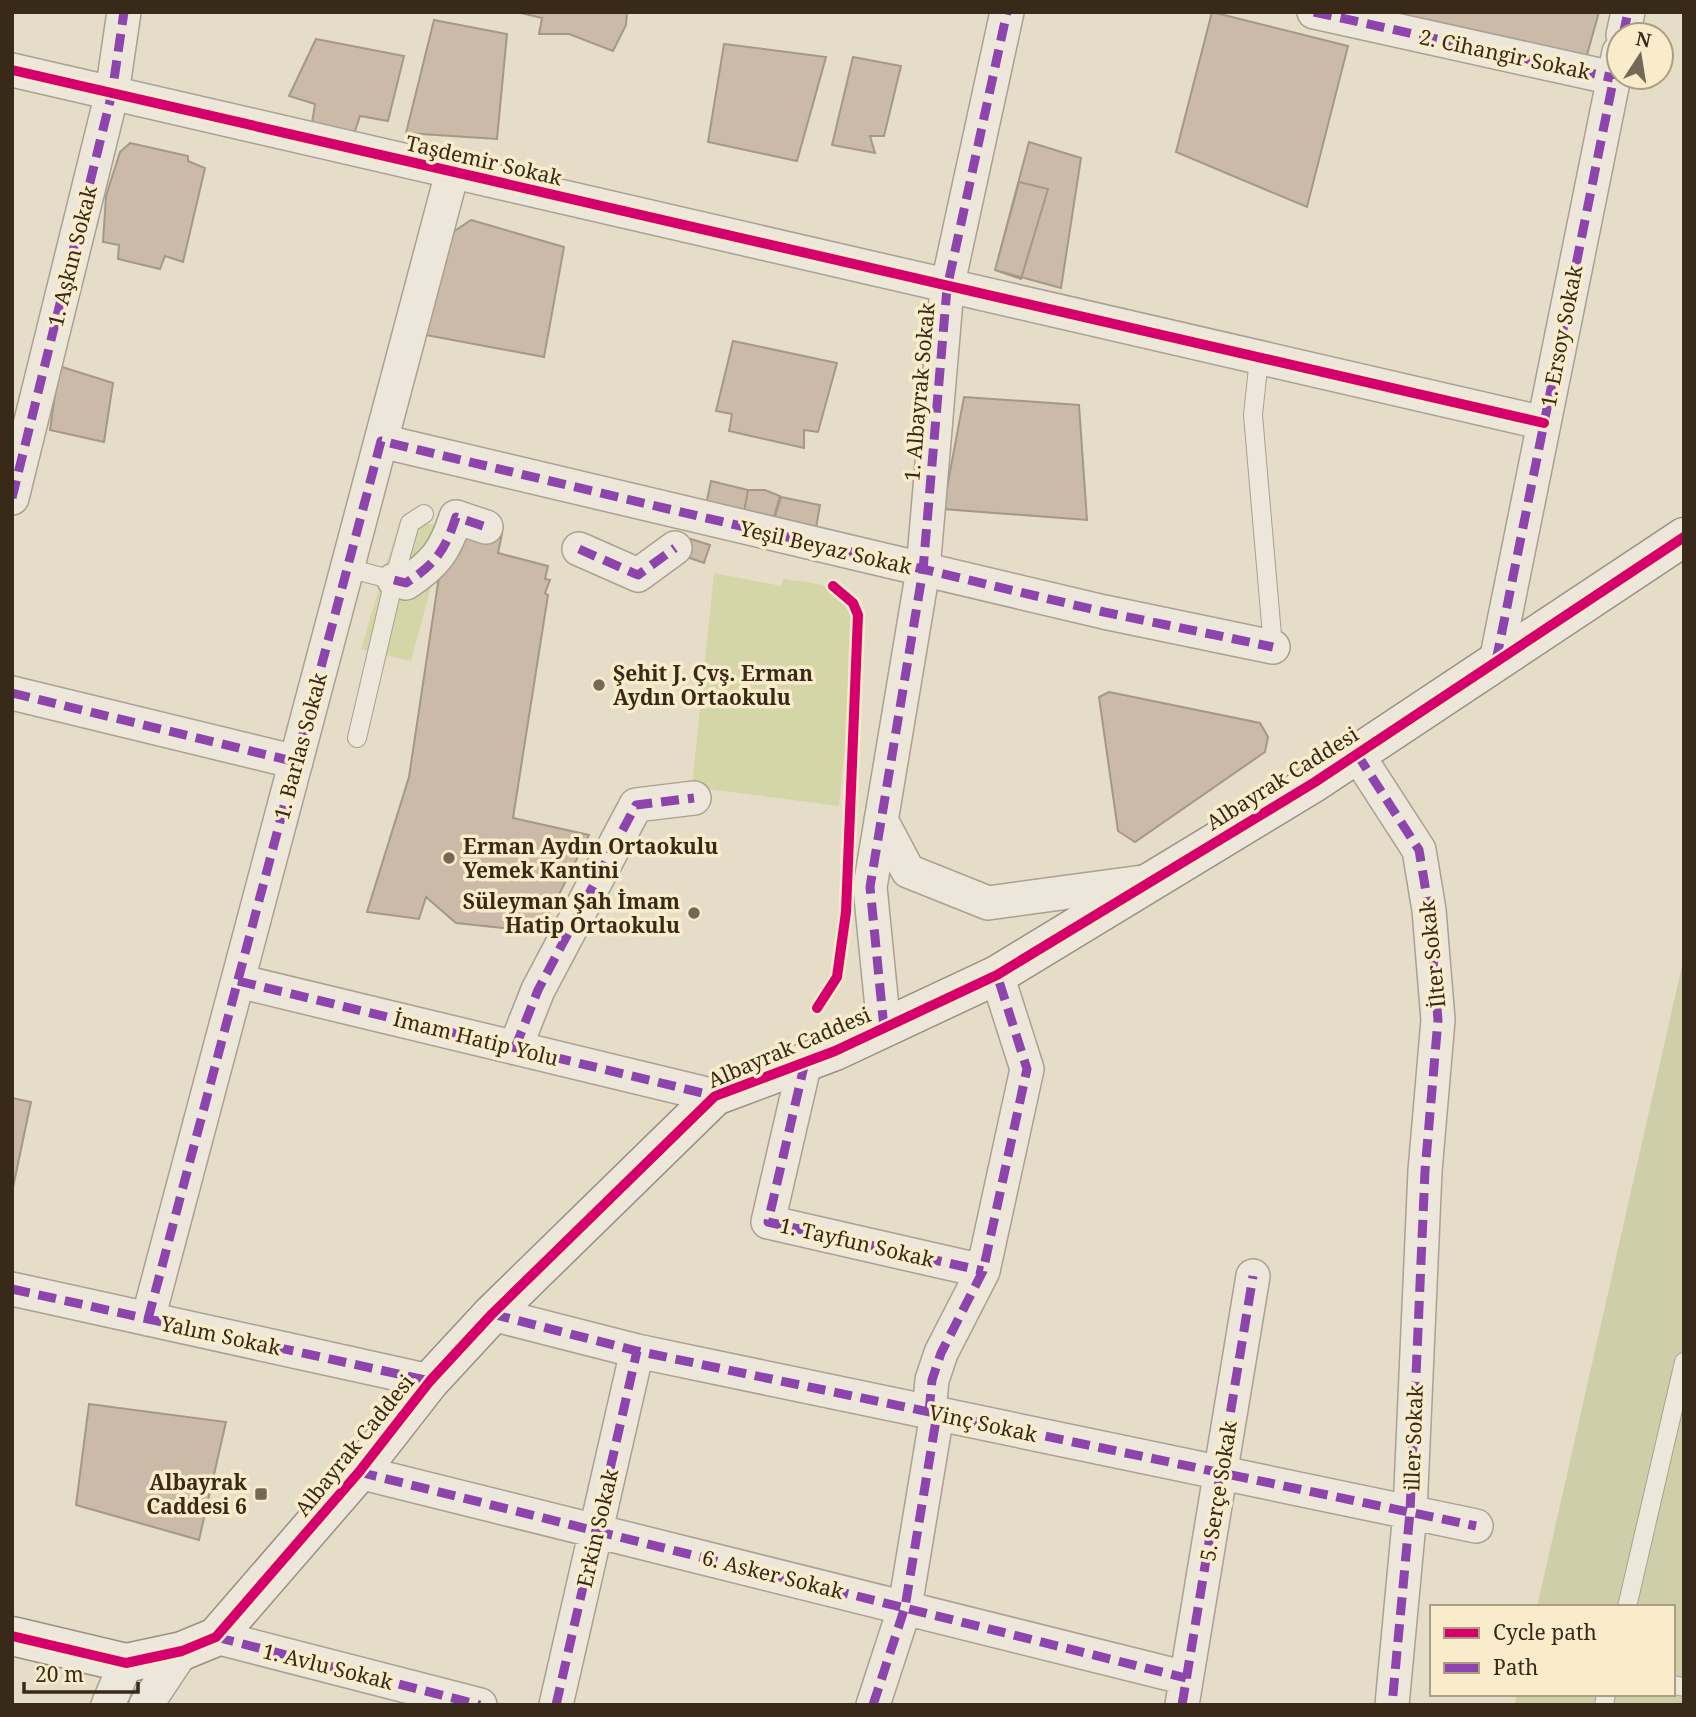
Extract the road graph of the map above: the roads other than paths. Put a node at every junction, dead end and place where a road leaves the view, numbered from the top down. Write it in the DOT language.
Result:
graph roads {
  1 [pos="124,12"];
  2 [pos="1007,12"];
  3 [pos="1314,12"];
  4 [pos="1605,63"];
  5 [pos="12,70"];
  6 [pos="1611,91"];
  7 [pos="112,93"];
  8 [pos="452,173"];
  9 [pos="947,288"];
  10 [pos="1259,358"];
  11 [pos="1544,423"];
  12 [pos="381,441"];
  13 [pos="12,498"];
  14 [pos="424,514"];
  15 [pos="486,527"];
  16 [pos="1684,537"];
  17 [pos="676,548"];
  18 [pos="579,549"];
  19 [pos="347,568"];
  20 [pos="923,570"];
  21 [pos="394,580"];
  22 [pos="1273,647"];
  23 [pos="1496,661"];
  24 [pos="12,693"];
  25 [pos="357,738"];
  26 [pos="1357,754"];
  27 [pos="296,762"];
  28 [pos="694,798"];
  29 [pos="881,820"];
  30 [pos="1153,881"];
  31 [pos="997,975"];
  32 [pos="238,981"];
  33 [pos="884,1028"];
  34 [pos="515,1048"];
  35 [pos="805,1062"];
  36 [pos="715,1096"];
  37 [pos="1425,1171"];
  38 [pos="983,1271"];
  39 [pos="1253,1276"];
  40 [pos="12,1289"];
  41 [pos="492,1314"];
  42 [pos="148,1319"];
  43 [pos="637,1351"];
  44 [pos="1684,1362"];
  45 [pos="430,1381"];
  46 [pos="933,1413"];
  47 [pos="359,1472"];
  48 [pos="1221,1473"];
  49 [pos="1410,1512"];
  50 [pos="1476,1525"];
  51 [pos="596,1529"];
  52 [pos="1627,1605"];
  53 [pos="905,1607"];
  54 [pos="12,1636"];
  55 [pos="199,1644"];
  56 [pos="126,1663"];
  57 [pos="1184,1691"];
  58 [pos="108,1705"];
  59 [pos="146,1705"];
  60 [pos="480,1705"];
  61 [pos="556,1705"];
  62 [pos="873,1705"];
  63 [pos="1392,1705"];
  1 -- 7 [label="street, 1. Aşkın Sokak"];
  2 -- 9 [label="street, 1. Albayrak Sokak"];
  3 -- 4 [label="street, 2. Cihangir Sokak"];
  5 -- 7 [label="street, Taşdemir Sokak"];
  6 -- 11 [label="street, 1. Ersoy Sokak"];
  7 -- 8 [label="street, Taşdemir Sokak"];
  7 -- 13 [label="street, 1. Aşkın Sokak"];
  8 -- 9 [label="street, Taşdemir Sokak"];
  8 -- 12 [label="street, 1. Barlas Sokak"];
  9 -- 10 [label="street, Taşdemir Sokak"];
  9 -- 20 [label="street, 1. Albayrak Sokak"];
  10 -- 11 [label="street, Taşdemir Sokak"];
  10 -- 22 [label="lane"];
  11 -- 23 [label="street, 1. Ersoy Sokak"];
  12 -- 19 [label="street, 1. Barlas Sokak"];
  12 -- 20 [label="street, Yeşil Beyaz Sokak"];
  14 -- 21 [label="lane"];
  15 -- 21 [label="street"];
  16 -- 23 [label="street, Albayrak Caddesi"];
  17 -- 18 [label="street"];
  19 -- 21 [label="lane"];
  19 -- 27 [label="street, 1. Barlas Sokak"];
  20 -- 22 [label="street, Yeşil Beyaz Sokak"];
  20 -- 29 [label="street, 1. Albayrak Sokak"];
  21 -- 25 [label="lane"];
  23 -- 26 [label="street, Albayrak Caddesi"];
  24 -- 27 [label="street"];
  26 -- 30 [label="street, Albayrak Caddesi"];
  26 -- 37 [label="street, İlter Sokak"];
  27 -- 32 [label="street, 1. Barlas Sokak"];
  28 -- 34 [label="street"];
  29 -- 30 [label="street"];
  29 -- 33 [label="street, 1. Albayrak Sokak"];
  30 -- 31 [label="street, Albayrak Caddesi"];
  31 -- 33 [label="street, Albayrak Caddesi"];
  31 -- 38 [label="street"];
  32 -- 34 [label="street, İmam Hatip Yolu"];
  32 -- 42 [label="street, 1. Barlas Sokak"];
  33 -- 35 [label="street, Albayrak Caddesi"];
  34 -- 36 [label="street, İmam Hatip Yolu"];
  35 -- 36 [label="street, Albayrak Caddesi"];
  35 -- 38 [label="street, 1. Tayfun Sokak"];
  36 -- 41 [label="street, Albayrak Caddesi"];
  37 -- 49 [label="street, iller Sokak"];
  38 -- 46 [label="street"];
  39 -- 48 [label="street, 5. Serçe Sokak"];
  40 -- 42 [label="street, Yalım Sokak"];
  41 -- 43 [label="street, Vinç Sokak"];
  41 -- 45 [label="street, Albayrak Caddesi"];
  42 -- 45 [label="street, Yalım Sokak"];
  43 -- 46 [label="street, Vinç Sokak"];
  43 -- 51 [label="street, Erkin Sokak"];
  44 -- 52 [label="lane"];
  45 -- 47 [label="street, Albayrak Caddesi"];
  46 -- 48 [label="street, Vinç Sokak"];
  46 -- 53 [label="street"];
  47 -- 51 [label="street, 6. Asker Sokak"];
  47 -- 55 [label="street, Albayrak Caddesi"];
  48 -- 49 [label="street, Vinç Sokak"];
  48 -- 57 [label="street, 5. Serçe Sokak"];
  49 -- 50 [label="street, Vinç Sokak"];
  49 -- 63 [label="street, iller Sokak"];
  51 -- 53 [label="street, 6. Asker Sokak"];
  51 -- 61 [label="street, Erkin Sokak"];
  53 -- 57 [label="street, 6. Asker Sokak"];
  53 -- 62 [label="street"];
  54 -- 56 [label="street"];
  55 -- 56 [label="street"];
  55 -- 59 [label="street"];
  55 -- 60 [label="street, 1. Avlu Sokak"];
  56 -- 58 [label="street"];
}
